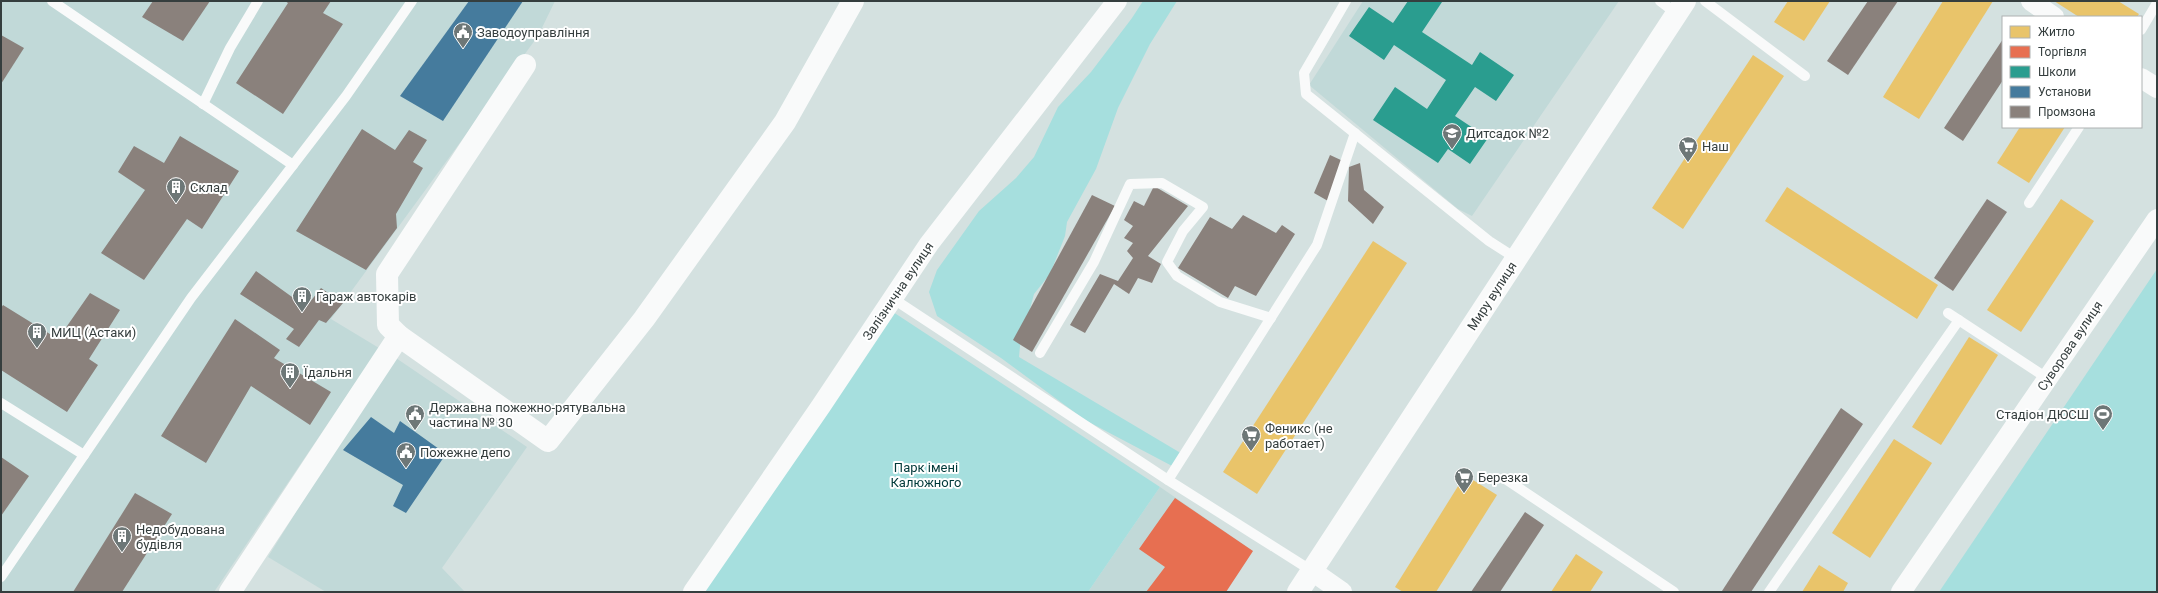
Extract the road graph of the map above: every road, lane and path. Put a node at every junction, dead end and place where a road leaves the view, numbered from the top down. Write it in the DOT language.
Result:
graph roads {
  1 [pos="52,1"];
  2 [pos="258,1"];
  3 [pos="412,1"];
  4 [pos="853,1"];
  5 [pos="1117,1"];
  6 [pos="1346,1"];
  7 [pos="1705,1"];
  8 [pos="2031,1"];
  9 [pos="2157,4"];
  10 [pos="1674,5"];
  11 [pos="2053,16"];
  12 [pos="2142,28"];
  13 [pos="525,65"];
  14 [pos="1805,76"];
  15 [pos="2142,79"];
  16 [pos="2157,88"];
  17 [pos="203,104"];
  18 [pos="2078,128"];
  19 [pos="1355,133"];
  20 [pos="293,165"];
  21 [pos="2029,203"];
  22 [pos="2157,219"];
  23 [pos="1517,258"];
  24 [pos="892,298"];
  25 [pos="1948,313"];
  26 [pos="1271,318"];
  27 [pos="1958,320"];
  28 [pos="399,336"];
  29 [pos="1040,353"];
  30 [pos="2047,378"];
  31 [pos="1,403"];
  32 [pos="84,455"];
  33 [pos="1168,480"];
  34 [pos="1507,480"];
  35 [pos="1312,571"];
  36 [pos="1,577"];
  37 [pos="230,592"];
  38 [pos="693,592"];
  39 [pos="1298,592"];
  40 [pos="1342,592"];
  41 [pos="1674,592"];
  42 [pos="1769,592"];
  43 [pos="1901,592"];
  1 -- 17 [label="lane"];
  2 -- 17 [label="lane"];
  3 -- 20 [label="lane"];
  4 -- 28 [label="street"];
  5 -- 24 [label="street, Залізнична вулиця"];
  6 -- 19 [label="lane"];
  7 -- 14 [label="lane"];
  8 -- 11 [label="street"];
  9 -- 12 [label="lane"];
  10 -- 23 [label="street, Миру вулиця"];
  13 -- 28 [label="street"];
  15 -- 16 [label="street"];
  17 -- 20 [label="lane"];
  18 -- 21 [label="lane"];
  19 -- 23 [label="lane"];
  19 -- 26 [label="lane"];
  20 -- 32 [label="lane"];
  22 -- 30 [label="street, Суворова вулиця"];
  23 -- 35 [label="street, Миру вулиця"];
  24 -- 33 [label="lane"];
  24 -- 38 [label="street, Залізнична вулиця"];
  25 -- 27 [label="lane"];
  26 -- 29 [label="lane"];
  26 -- 33 [label="lane"];
  27 -- 30 [label="lane"];
  27 -- 42 [label="lane"];
  28 -- 37 [label="street"];
  30 -- 43 [label="street, Суворова вулиця"];
  31 -- 32 [label="lane"];
  32 -- 36 [label="lane"];
  33 -- 35 [label="lane"];
  34 -- 41 [label="lane"];
  35 -- 39 [label="street, Миру вулиця"];
  35 -- 40 [label="street"];
}
